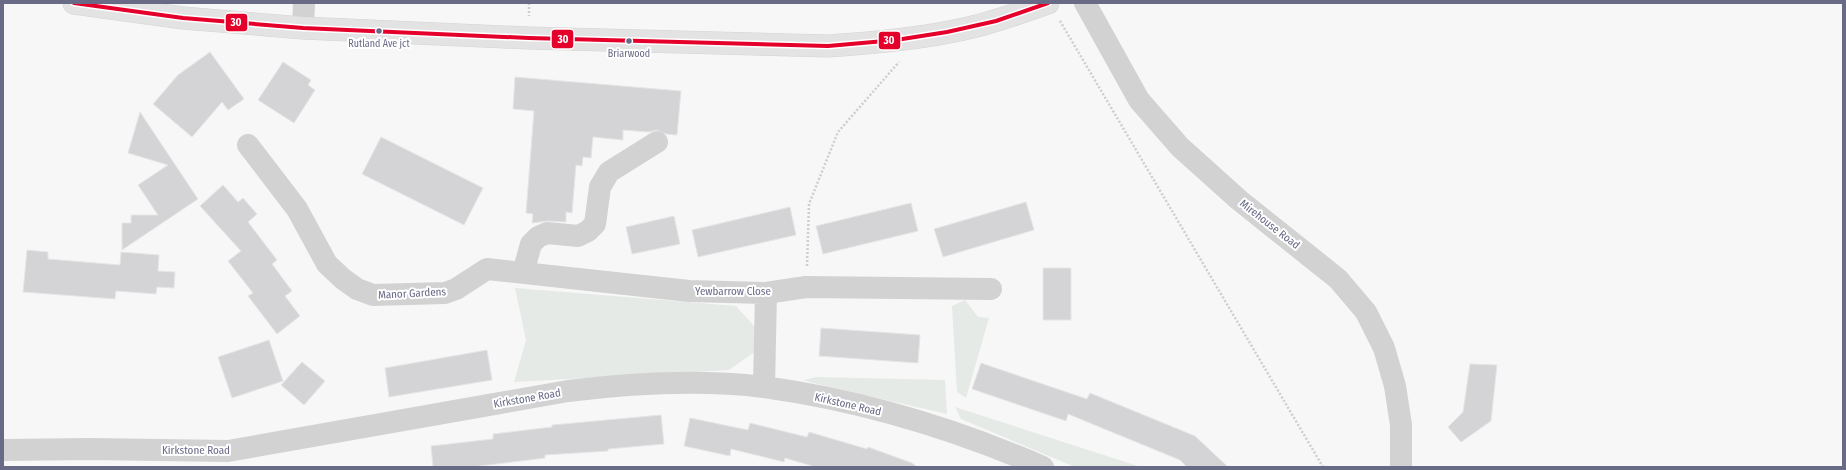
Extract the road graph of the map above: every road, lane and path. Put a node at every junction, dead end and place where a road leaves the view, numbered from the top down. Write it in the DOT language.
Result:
graph roads {
  1 [pos="74,3"];
  2 [pos="304,3"];
  3 [pos="1085,3"];
  4 [pos="1053,10"];
  5 [pos="303,28"];
  6 [pos="920,38"];
  7 [pos="657,142"];
  8 [pos="248,145"];
  9 [pos="523,273"];
  10 [pos="806,287"];
  11 [pos="991,289"];
  12 [pos="766,293"];
  13 [pos="764,387"];
  14 [pos="3,450"];
  15 [pos="1043,467"];
  16 [pos="1323,467"];
  17 [pos="1401,467"];
  1 -- 5 [label="highway"];
  2 -- 5 [label="street"];
  3 -- 17 [label="street, Mirehouse Road"];
  4 -- 6 [label="highway"];
  4 -- 16 [label="path"];
  5 -- 6 [label="highway"];
  6 -- 10 [label="path"];
  7 -- 9 [label="street"];
  8 -- 9 [label="street, Manor Gardens"];
  9 -- 12 [label="street, Yewbarrow Close"];
  10 -- 11 [label="street, Yewbarrow Close"];
  10 -- 12 [label="street, Yewbarrow Close"];
  12 -- 13 [label="street"];
  13 -- 14 [label="street, Kirkstone Road"];
  13 -- 15 [label="street, Kirkstone Road"];
}
